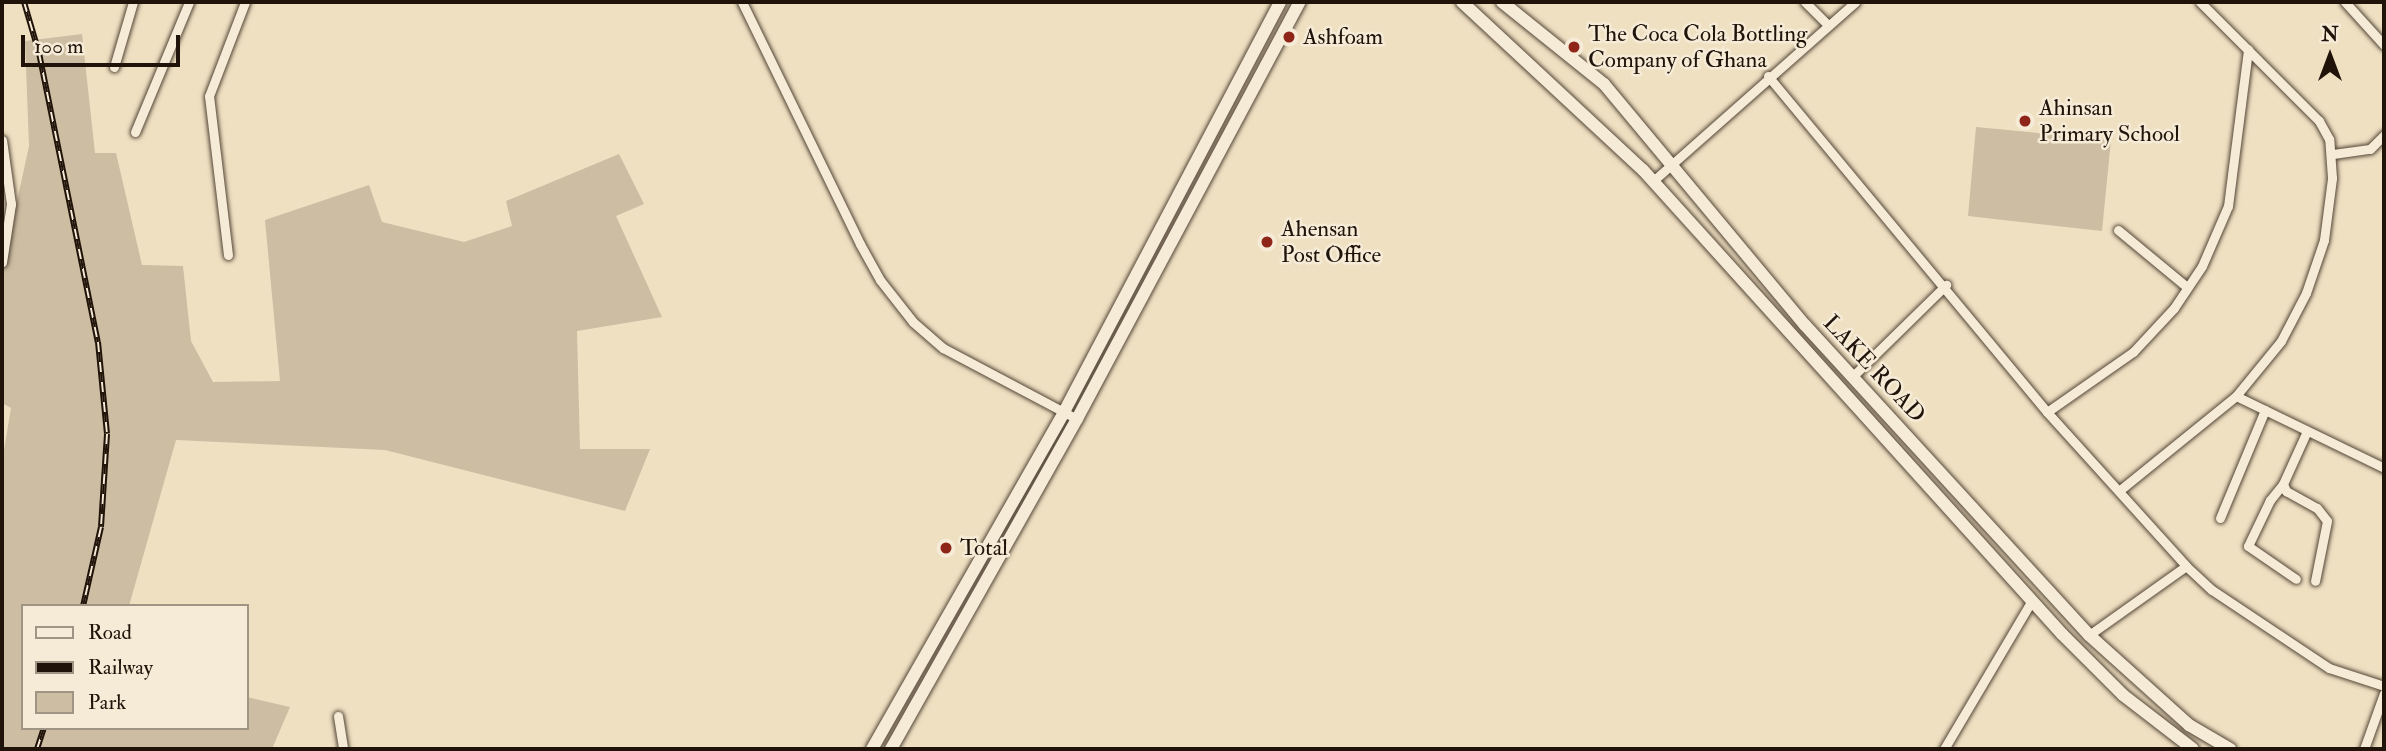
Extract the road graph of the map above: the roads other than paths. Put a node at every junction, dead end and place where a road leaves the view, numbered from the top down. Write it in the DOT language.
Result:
graph roads {
  1 [pos="134,2"];
  2 [pos="189,2"];
  3 [pos="245,2"];
  4 [pos="742,2"];
  5 [pos="1280,2"];
  6 [pos="1300,2"];
  7 [pos="1462,2"];
  8 [pos="1502,2"];
  9 [pos="1805,2"];
  10 [pos="1855,2"];
  11 [pos="2200,2"];
  12 [pos="2345,2"];
  13 [pos="1826,23"];
  14 [pos="2384,46"];
  15 [pos="2248,49"];
  16 [pos="114,67"];
  17 [pos="1768,76"];
  18 [pos="135,132"];
  19 [pos="2384,135"];
  20 [pos="2,140"];
  21 [pos="2333,154"];
  22 [pos="1670,165"];
  23 [pos="1653,181"];
  24 [pos="2118,230"];
  25 [pos="228,255"];
  26 [pos="2,262"];
  27 [pos="1947,285"];
  28 [pos="2187,287"];
  29 [pos="1852,377"];
  30 [pos="2236,396"];
  31 [pos="2264,410"];
  32 [pos="1064,412"];
  33 [pos="2047,412"];
  34 [pos="1077,419"];
  35 [pos="2307,431"];
  36 [pos="2384,468"];
  37 [pos="2284,484"];
  38 [pos="2120,490"];
  39 [pos="2220,518"];
  40 [pos="2186,566"];
  41 [pos="2296,579"];
  42 [pos="2315,581"];
  43 [pos="2031,601"];
  44 [pos="2089,635"];
  45 [pos="2384,686"];
  46 [pos="2384,693"];
  47 [pos="338,716"];
  48 [pos="343,749"];
  49 [pos="872,749"];
  50 [pos="891,749"];
  51 [pos="1944,749"];
  52 [pos="2193,749"];
  53 [pos="2230,749"];
  54 [pos="2364,749"];
  1 -- 16 [label="street"];
  2 -- 18 [label="street"];
  3 -- 25 [label="street"];
  4 -- 32 [label="street"];
  5 -- 32 [label="main road"];
  6 -- 34 [label="main road"];
  7 -- 23 [label="main road, LAKE ROAD"];
  8 -- 22 [label="main road, LAKE ROAD"];
  9 -- 13 [label="street"];
  10 -- 13 [label="street"];
  11 -- 15 [label="street"];
  12 -- 14 [label="street"];
  13 -- 17 [label="street"];
  15 -- 21 [label="street"];
  15 -- 28 [label="street"];
  17 -- 22 [label="street"];
  17 -- 27 [label="street"];
  19 -- 21 [label="street"];
  20 -- 26 [label="street"];
  21 -- 30 [label="street"];
  22 -- 23 [label="street"];
  22 -- 29 [label="main road, LAKE ROAD"];
  23 -- 43 [label="main road, LAKE ROAD"];
  24 -- 28 [label="street"];
  27 -- 29 [label="street"];
  27 -- 33 [label="street"];
  28 -- 33 [label="street"];
  29 -- 44 [label="main road, LAKE ROAD"];
  30 -- 31 [label="street"];
  30 -- 38 [label="street"];
  31 -- 35 [label="street"];
  31 -- 39 [label="street"];
  32 -- 34 [label="street"];
  32 -- 49 [label="main road"];
  33 -- 38 [label="street"];
  34 -- 50 [label="main road"];
  35 -- 36 [label="street"];
  35 -- 37 [label="street"];
  37 -- 41 [label="street"];
  37 -- 42 [label="street"];
  38 -- 40 [label="street"];
  40 -- 44 [label="street"];
  40 -- 45 [label="street"];
  43 -- 51 [label="street"];
  43 -- 52 [label="main road, LAKE ROAD"];
  44 -- 53 [label="main road, LAKE ROAD"];
  46 -- 54 [label="street"];
  47 -- 48 [label="street"];
}
